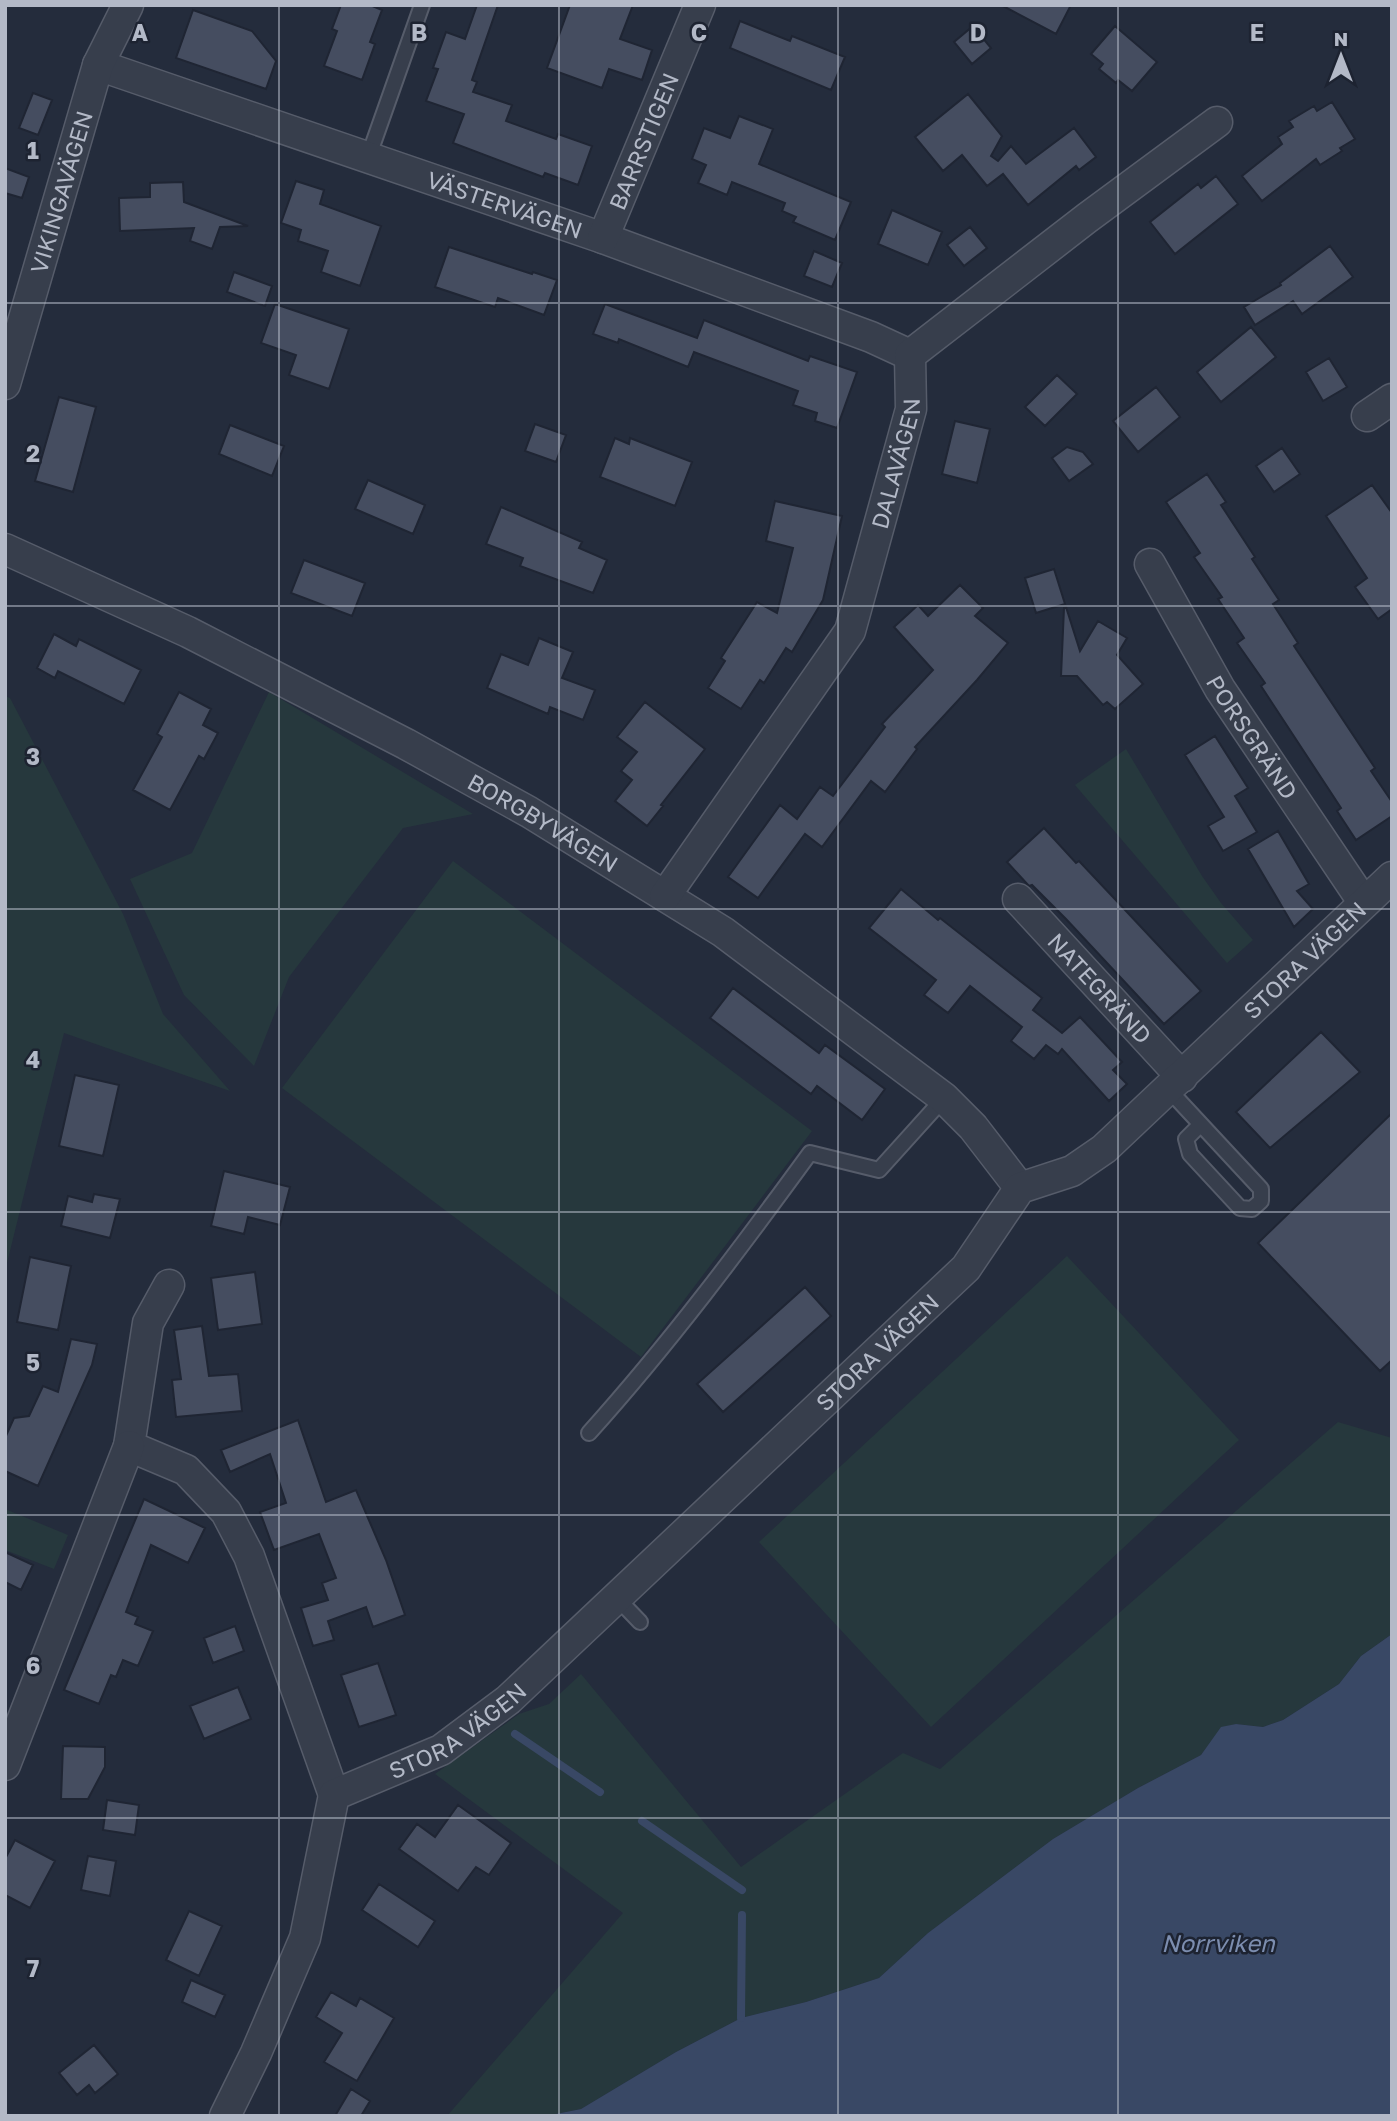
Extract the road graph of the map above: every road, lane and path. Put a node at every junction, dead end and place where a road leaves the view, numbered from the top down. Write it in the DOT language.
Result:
graph roads {
  1 [pos="128,5"];
  2 [pos="422,5"];
  3 [pos="700,5"];
  4 [pos="98,65"];
  5 [pos="1217,122"];
  6 [pos="368,158"];
  7 [pos="603,238"];
  8 [pos="910,355"];
  9 [pos="5,384"];
  10 [pos="1392,398"];
  11 [pos="1367,416"];
  12 [pos="5,549"];
  13 [pos="1150,564"];
  14 [pos="1392,877"];
  15 [pos="666,896"];
  16 [pos="1018,899"];
  17 [pos="1364,903"];
  18 [pos="1176,1083"];
  19 [pos="944,1098"];
  20 [pos="1200,1125"];
  21 [pos="1020,1188"];
  22 [pos="169,1285"];
  23 [pos="590,1433"];
  24 [pos="129,1446"];
  25 [pos="616,1597"];
  26 [pos="640,1622"];
  27 [pos="5,1765"];
  28 [pos="334,1796"];
  29 [pos="225,2116"];
  1 -- 4 [label="street, VIKINGAVÄGEN"];
  2 -- 6 [label="lane"];
  3 -- 7 [label="street, BARRSTIGEN"];
  4 -- 6 [label="street, VÄSTERVÄGEN"];
  4 -- 9 [label="street, VIKINGAVÄGEN"];
  5 -- 8 [label="street"];
  6 -- 7 [label="street, VÄSTERVÄGEN"];
  7 -- 8 [label="street, VÄSTERVÄGEN"];
  8 -- 15 [label="street, DALAVÄGEN"];
  10 -- 11 [label="street"];
  12 -- 15 [label="street, BORGBYVÄGEN"];
  13 -- 17 [label="street, PORSGRÄND"];
  14 -- 17 [label="street, STORA VÄGEN"];
  15 -- 19 [label="street, BORGBYVÄGEN"];
  16 -- 18 [label="street, NATEGRÄND"];
  17 -- 18 [label="street, STORA VÄGEN"];
  18 -- 20 [label="lane"];
  18 -- 21 [label="street, STORA VÄGEN"];
  19 -- 21 [label="street, BORGBYVÄGEN"];
  19 -- 23 [label="lane"];
  20 -- 20 [label="lane"];
  21 -- 25 [label="street, STORA VÄGEN"];
  22 -- 24 [label="street"];
  24 -- 27 [label="street"];
  24 -- 28 [label="street"];
  25 -- 26 [label="lane"];
  25 -- 28 [label="street, STORA VÄGEN"];
  28 -- 29 [label="street"];
}
